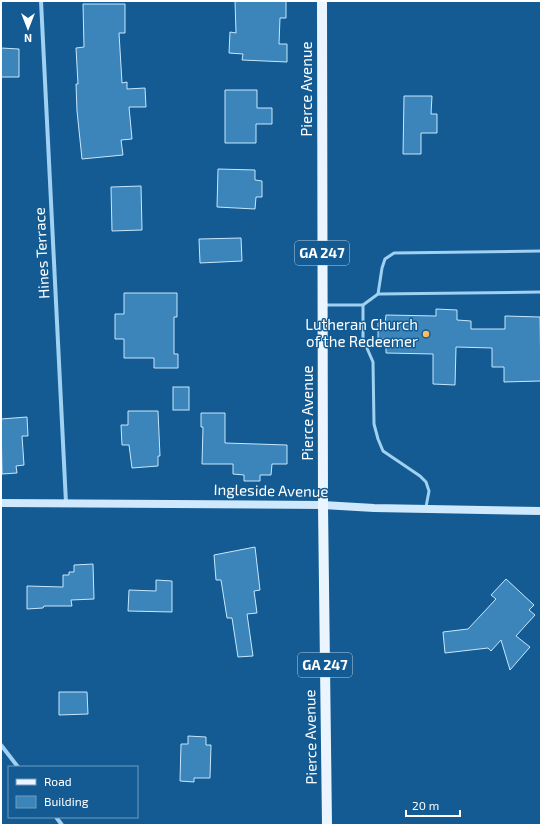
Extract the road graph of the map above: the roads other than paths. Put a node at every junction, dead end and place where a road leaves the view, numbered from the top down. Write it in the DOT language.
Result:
graph roads {
  1 [pos="41,1"];
  2 [pos="322,1"];
  3 [pos="541,250"];
  4 [pos="541,292"];
  5 [pos="378,294"];
  6 [pos="322,305"];
  7 [pos="362,305"];
  8 [pos="1,503"];
  9 [pos="66,503"];
  10 [pos="323,505"];
  11 [pos="426,509"];
  12 [pos="541,511"];
  13 [pos="1,745"];
  14 [pos="17,766"];
  15 [pos="327,825"];
  1 -- 9 [label="street, Hines Terrace"];
  2 -- 6 [label="main road, Pierce Avenue / GA 247"];
  3 -- 5 [label="lane"];
  4 -- 5 [label="lane"];
  5 -- 7 [label="lane"];
  6 -- 7 [label="lane"];
  6 -- 10 [label="main road, Pierce Avenue / GA 247"];
  7 -- 11 [label="lane"];
  8 -- 9 [label="street, Ingleside Avenue"];
  9 -- 10 [label="street, Ingleside Avenue"];
  10 -- 11 [label="street, Ingleside Avenue"];
  10 -- 15 [label="main road, Pierce Avenue / GA 247"];
  11 -- 12 [label="street, Ingleside Avenue"];
  13 -- 14 [label="street"];
}
